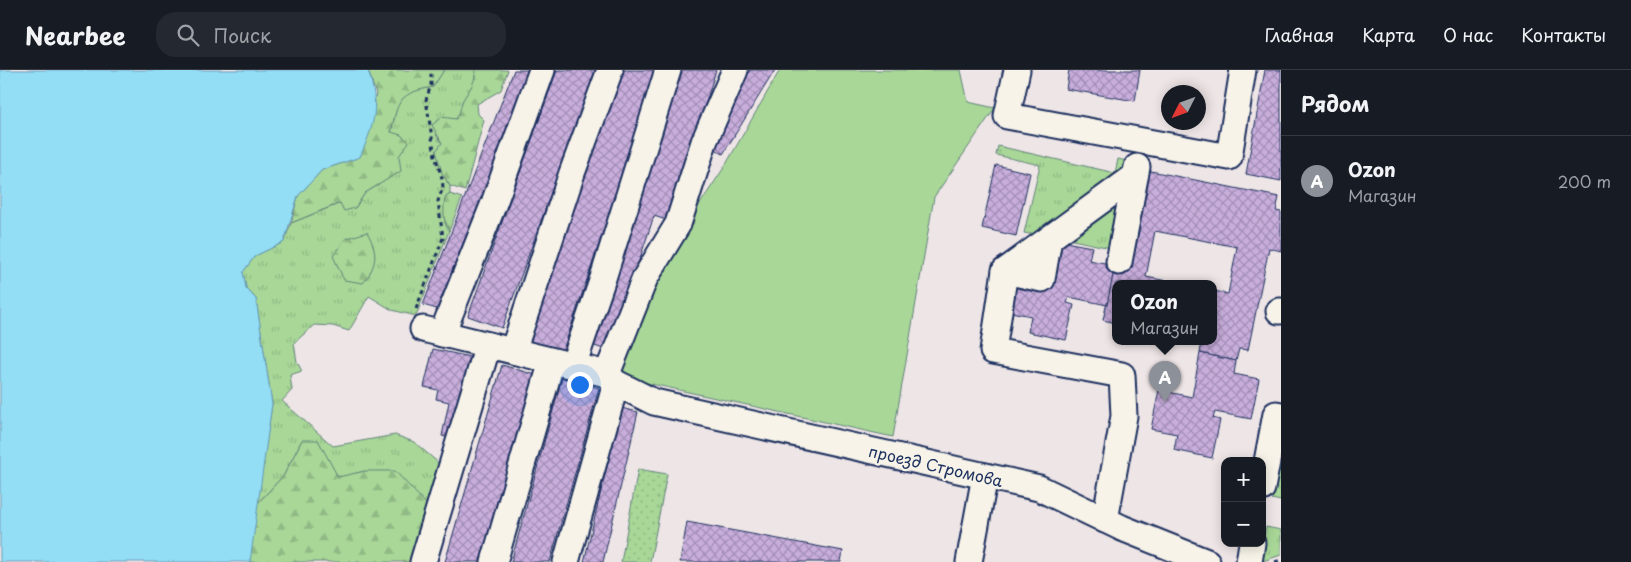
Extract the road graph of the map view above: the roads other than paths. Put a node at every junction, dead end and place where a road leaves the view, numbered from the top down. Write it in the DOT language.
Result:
graph roads {
  1 [pos="542,70"];
  2 [pos="610,70"];
  3 [pos="668,70"];
  4 [pos="735,70"];
  5 [pos="1017,70"];
  6 [pos="1243,70"];
  7 [pos="1142,140"];
  8 [pos="1135,176"];
  9 [pos="1119,262"];
  10 [pos="488,345"];
  11 [pos="513,351"];
  12 [pos="562,364"];
  13 [pos="612,378"];
  14 [pos="1281,415"];
  15 [pos="1266,467"];
  16 [pos="985,476"];
  17 [pos="1105,520"];
  18 [pos="1251,547"];
  19 [pos="423,562"];
  20 [pos="494,562"];
  21 [pos="566,562"];
  22 [pos="968,562"];
  23 [pos="1207,562"];
  24 [pos="1249,562"];
  1 -- 10 [label="street, проезд Стромова"];
  2 -- 11 [label="street"];
  3 -- 12 [label="street"];
  4 -- 13 [label="street"];
  5 -- 7 [label="street"];
  6 -- 7 [label="street"];
  7 -- 8 [label="street"];
  8 -- 9 [label="street"];
  8 -- 17 [label="street"];
  10 -- 11 [label="street, проезд Стромова"];
  10 -- 19 [label="street"];
  11 -- 12 [label="street, проезд Стромова"];
  12 -- 13 [label="street, проезд Стромова"];
  12 -- 20 [label="street"];
  13 -- 16 [label="street, проезд Стромова"];
  13 -- 21 [label="street"];
  14 -- 15 [label="street"];
  16 -- 17 [label="street, проезд Стромова"];
  16 -- 22 [label="street"];
  17 -- 23 [label="street, проезд Стромова"];
  18 -- 24 [label="street"];
}
